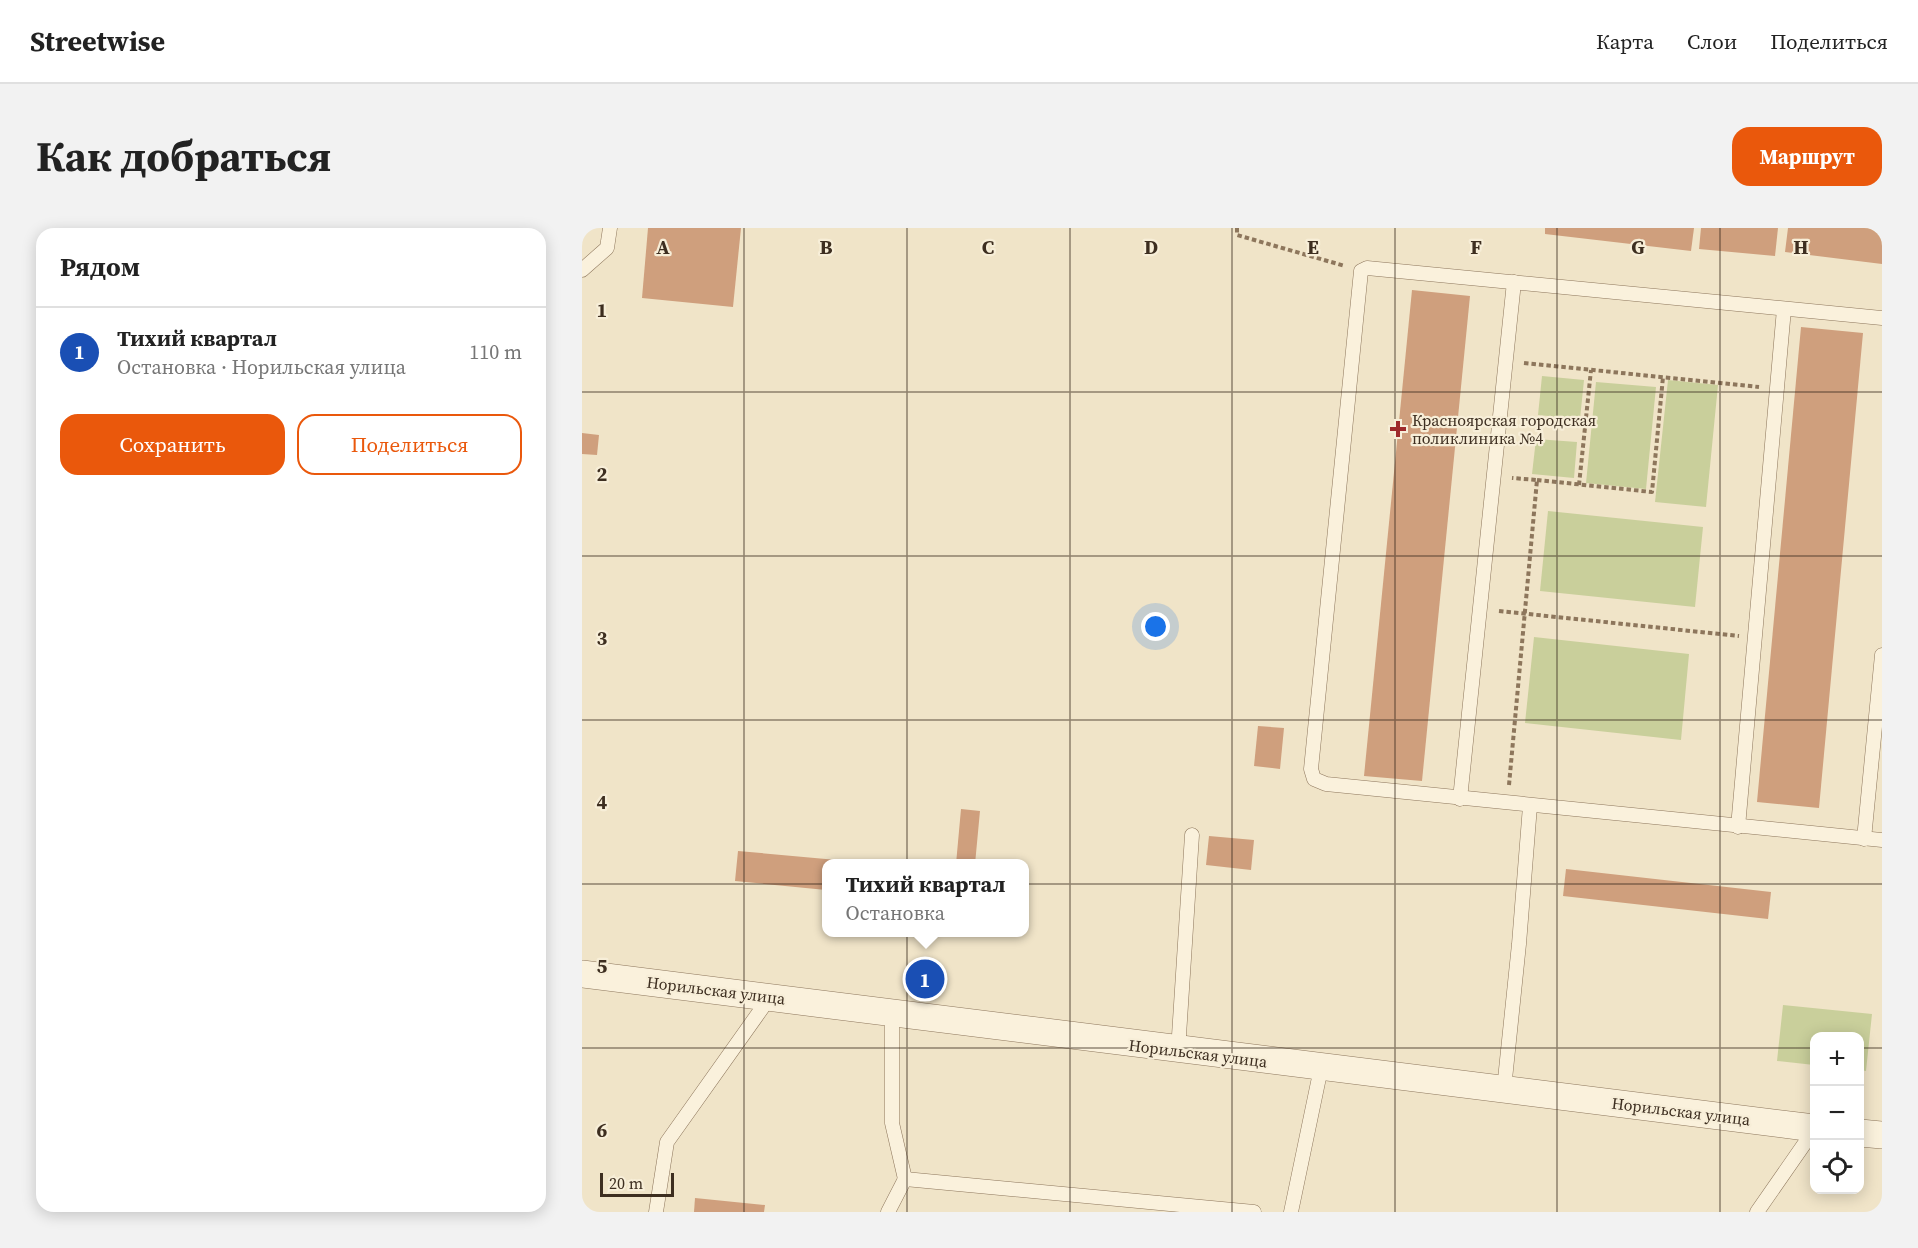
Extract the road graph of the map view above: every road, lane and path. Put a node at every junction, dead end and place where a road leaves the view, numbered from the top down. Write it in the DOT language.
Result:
graph roads {
  1 [pos="610,228"];
  2 [pos="1237,228"];
  3 [pos="582,270"];
  4 [pos="1362,271"];
  5 [pos="1514,282"];
  6 [pos="1784,309"];
  7 [pos="1882,318"];
  8 [pos="1506,361"];
  9 [pos="1591,370"];
  10 [pos="1663,377"];
  11 [pos="1777,389"];
  12 [pos="1494,476"];
  13 [pos="1537,480"];
  14 [pos="1579,485"];
  15 [pos="1480,608"];
  16 [pos="1525,615"];
  17 [pos="1754,638"];
  18 [pos="1882,655"];
  19 [pos="1460,799"];
  20 [pos="1508,804"];
  21 [pos="1530,806"];
  22 [pos="1738,826"];
  23 [pos="1192,835"];
  24 [pos="1864,838"];
  25 [pos="1882,840"];
  26 [pos="582,974"];
  27 [pos="770,997"];
  28 [pos="892,1011"];
  29 [pos="1178,1051"];
  30 [pos="1321,1068"];
  31 [pos="1504,1089"];
  32 [pos="1810,1128"];
  33 [pos="1864,1133"];
  34 [pos="1882,1135"];
  35 [pos="1810,1136"];
  36 [pos="905,1179"];
  37 [pos="656,1212"];
  38 [pos="888,1212"];
  39 [pos="1254,1212"];
  40 [pos="1291,1212"];
  41 [pos="1757,1212"];
  1 -- 3 [label="lane"];
  2 -- 4 [label="path"];
  4 -- 5 [label="lane"];
  4 -- 19 [label="lane"];
  5 -- 6 [label="lane"];
  5 -- 8 [label="lane"];
  6 -- 7 [label="lane"];
  6 -- 11 [label="lane"];
  8 -- 9 [label="path"];
  8 -- 12 [label="lane"];
  9 -- 10 [label="path"];
  9 -- 14 [label="path"];
  10 -- 11 [label="path"];
  10 -- 14 [label="path"];
  11 -- 17 [label="lane"];
  12 -- 13 [label="path"];
  12 -- 15 [label="lane"];
  13 -- 14 [label="path"];
  13 -- 16 [label="path"];
  15 -- 16 [label="path"];
  15 -- 19 [label="lane"];
  16 -- 17 [label="path"];
  16 -- 20 [label="path"];
  17 -- 22 [label="lane"];
  18 -- 24 [label="lane"];
  19 -- 20 [label="lane"];
  20 -- 21 [label="lane"];
  21 -- 22 [label="lane"];
  21 -- 31 [label="lane"];
  22 -- 24 [label="lane"];
  23 -- 29 [label="lane"];
  24 -- 25 [label="lane"];
  26 -- 27 [label="street, Норильская улица"];
  27 -- 28 [label="street, Норильская улица"];
  27 -- 37 [label="lane"];
  28 -- 29 [label="street, Норильская улица"];
  28 -- 36 [label="lane"];
  29 -- 30 [label="street, Норильская улица"];
  30 -- 31 [label="street, Норильская улица"];
  30 -- 40 [label="lane"];
  31 -- 32 [label="street, Норильская улица"];
  33 -- 34 [label="street"];
  35 -- 41 [label="lane"];
  36 -- 38 [label="lane"];
  36 -- 39 [label="lane"];
}
